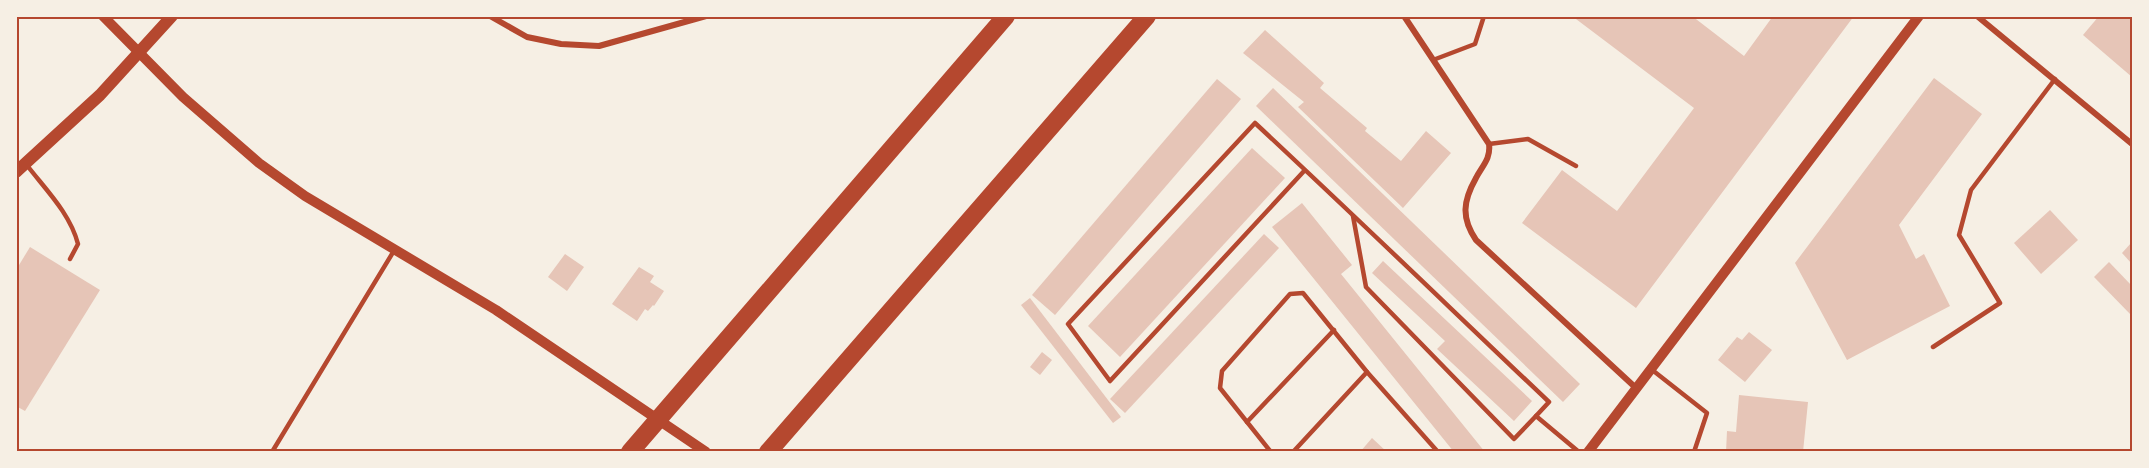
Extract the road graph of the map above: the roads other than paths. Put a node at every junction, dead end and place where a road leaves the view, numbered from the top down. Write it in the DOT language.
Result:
graph roads {
  1 [pos="103,16"];
  2 [pos="172,16"];
  3 [pos="490,16"];
  4 [pos="706,16"];
  5 [pos="1006,16"];
  6 [pos="1147,16"];
  7 [pos="1404,16"];
  8 [pos="1484,16"];
  9 [pos="1919,16"];
  10 [pos="1977,16"];
  11 [pos="140,54"];
  12 [pos="1433,60"];
  13 [pos="2055,79"];
  14 [pos="1489,144"];
  15 [pos="2133,144"];
  16 [pos="1576,166"];
  17 [pos="21,168"];
  18 [pos="1305,170"];
  19 [pos="1353,216"];
  20 [pos="395,249"];
  21 [pos="70,259"];
  22 [pos="1334,330"];
  23 [pos="1933,347"];
  24 [pos="1650,369"];
  25 [pos="1367,372"];
  26 [pos="1636,388"];
  27 [pos="1536,416"];
  28 [pos="1247,422"];
  29 [pos="272,452"];
  30 [pos="630,452"];
  31 [pos="706,452"];
  32 [pos="768,452"];
  33 [pos="1271,452"];
  34 [pos="1293,452"];
  35 [pos="1437,452"];
  36 [pos="1579,452"];
  37 [pos="1588,452"];
  38 [pos="1694,452"];
  1 -- 11 [label="street"];
  2 -- 11 [label="main road"];
  3 -- 4 [label="street"];
  5 -- 30 [label="highway"];
  6 -- 32 [label="highway"];
  7 -- 12 [label="street"];
  8 -- 12 [label="lane"];
  9 -- 24 [label="street"];
  10 -- 13 [label="street"];
  11 -- 17 [label="main road"];
  11 -- 20 [label="street"];
  12 -- 14 [label="street"];
  13 -- 15 [label="street"];
  13 -- 23 [label="lane"];
  14 -- 16 [label="lane"];
  14 -- 26 [label="street"];
  17 -- 21 [label="lane"];
  18 -- 18 [label="lane"];
  18 -- 19 [label="lane"];
  19 -- 27 [label="lane"];
  19 -- 27 [label="lane"];
  20 -- 29 [label="lane"];
  20 -- 31 [label="street"];
  22 -- 25 [label="lane"];
  22 -- 28 [label="lane"];
  22 -- 28 [label="lane"];
  24 -- 26 [label="street"];
  24 -- 38 [label="lane"];
  25 -- 34 [label="lane"];
  25 -- 35 [label="lane"];
  26 -- 37 [label="street"];
  27 -- 36 [label="lane"];
  28 -- 33 [label="lane"];
}
